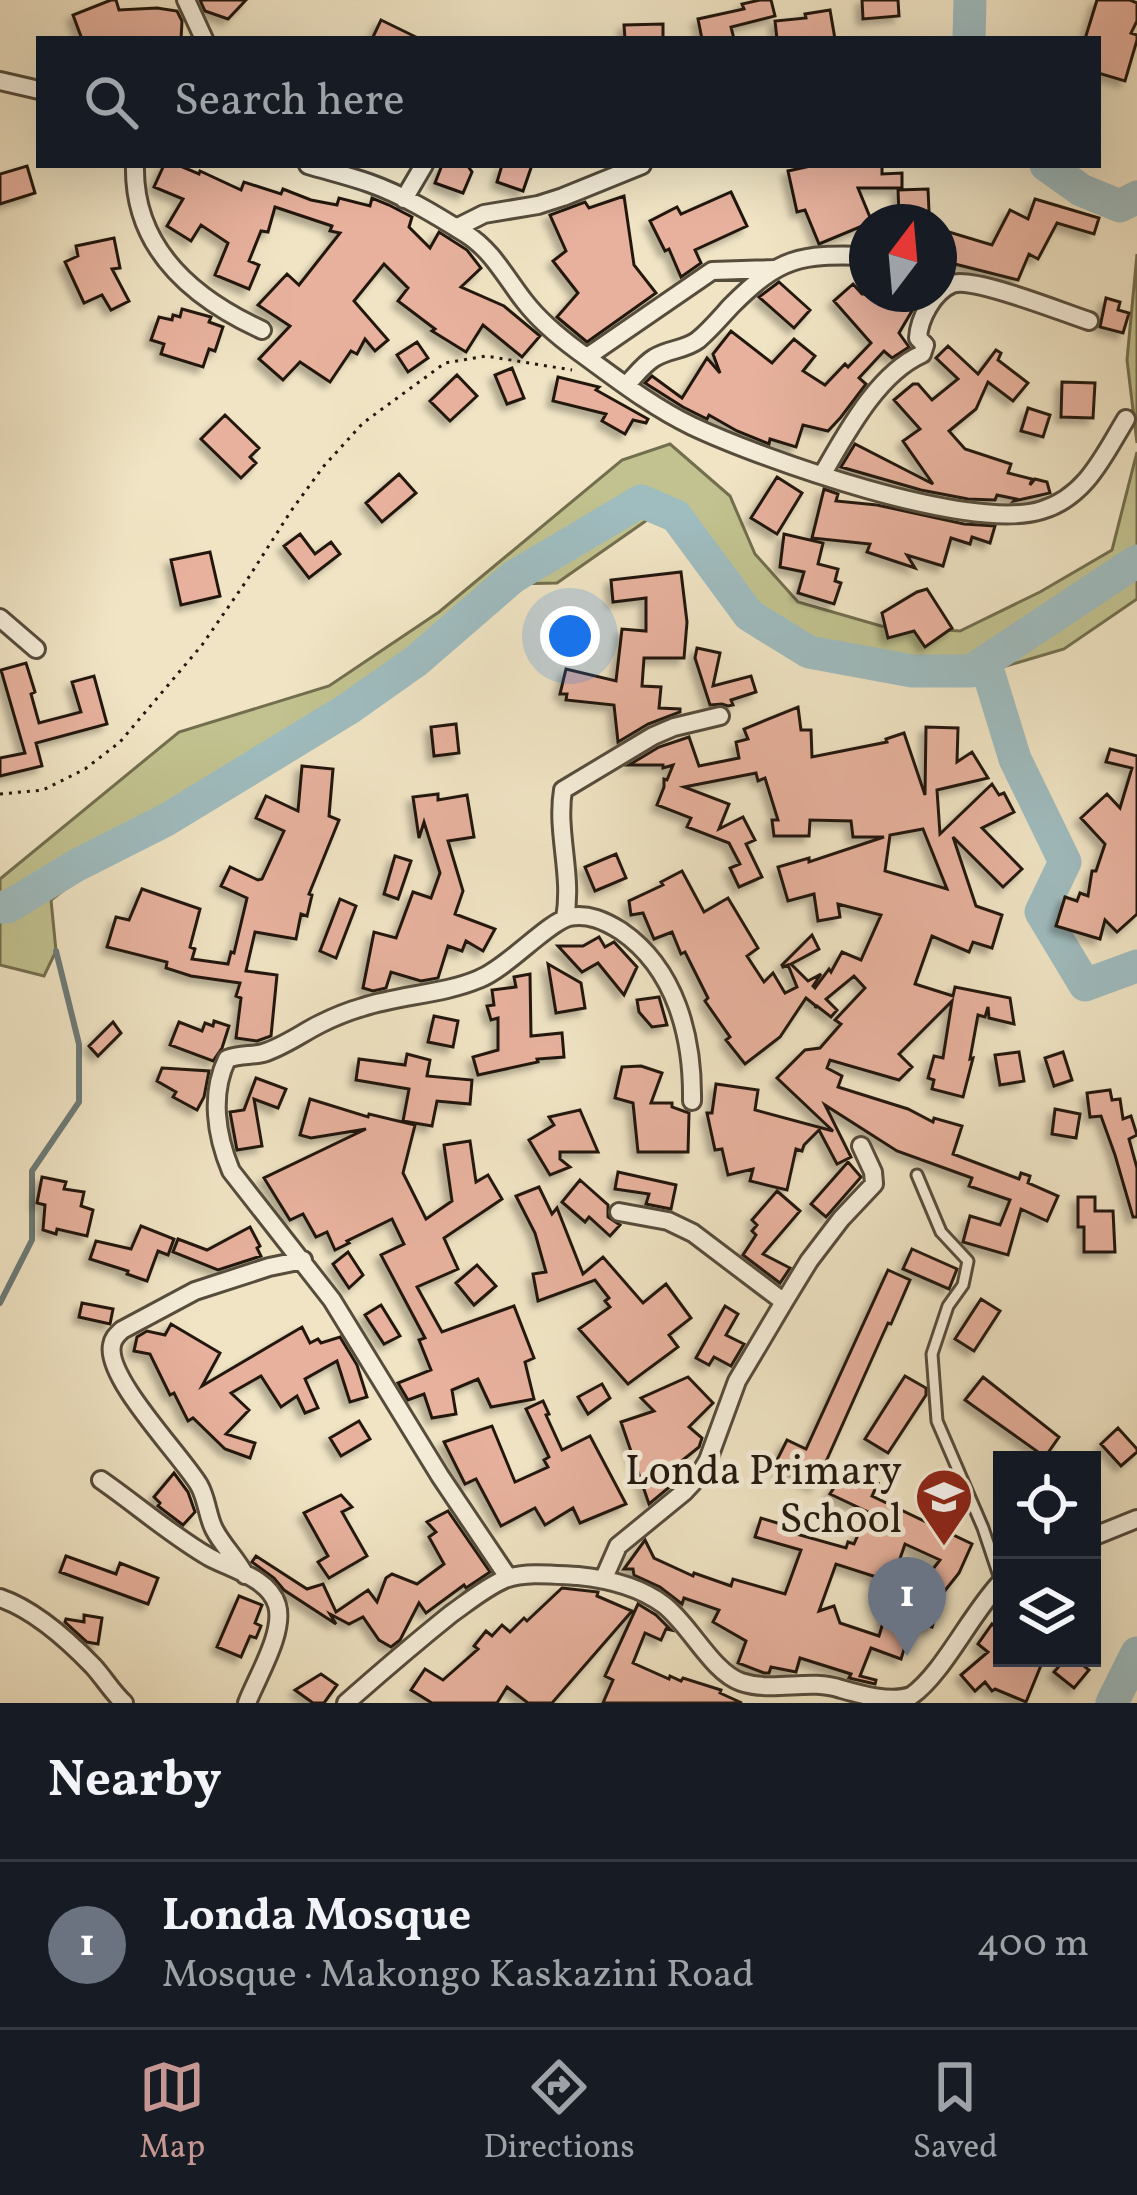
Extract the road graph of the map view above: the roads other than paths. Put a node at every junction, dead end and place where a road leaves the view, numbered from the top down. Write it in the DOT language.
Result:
graph roads {
  1 [pos="186,0"];
  2 [pos="203,36"];
  3 [pos="0,81"];
  4 [pos="36,89"];
  5 [pos="135,168"];
  6 [pos="318,168"];
  7 [pos="422,168"];
  8 [pos="635,168"];
  9 [pos="404,199"];
  10 [pos="456,228"];
  11 [pos="849,256"];
  12 [pos="775,269"];
  13 [pos="959,283"];
  14 [pos="1089,321"];
  15 [pos="262,330"];
  16 [pos="586,365"];
  17 [pos="626,384"];
  18 [pos="1126,419"];
  19 [pos="822,475"];
  20 [pos="0,618"];
  21 [pos="36,649"];
  22 [pos="720,716"];
  23 [pos="565,918"];
  24 [pos="692,1101"];
  25 [pos="861,1146"];
  26 [pos="917,1175"];
  27 [pos="619,1212"];
  28 [pos="303,1260"];
  29 [pos="784,1302"];
  30 [pos="101,1480"];
  31 [pos="1137,1519"];
  32 [pos="1101,1534"];
  33 [pos="994,1559"];
  34 [pos="245,1575"];
  35 [pos="508,1577"];
  36 [pos="604,1578"];
  37 [pos="993,1590"];
  38 [pos="0,1598"];
  39 [pos="124,1703"];
  40 [pos="247,1703"];
  41 [pos="346,1703"];
  1 -- 2 [label="street"];
  3 -- 4 [label="street"];
  5 -- 15 [label="street"];
  6 -- 9 [label="street"];
  7 -- 9 [label="street"];
  8 -- 10 [label="street"];
  9 -- 10 [label="street"];
  10 -- 16 [label="street"];
  11 -- 12 [label="street"];
  12 -- 16 [label="street"];
  12 -- 17 [label="street"];
  13 -- 14 [label="street"];
  13 -- 19 [label="street"];
  16 -- 17 [label="street"];
  17 -- 19 [label="street"];
  18 -- 19 [label="street"];
  20 -- 21 [label="street"];
  22 -- 23 [label="street"];
  23 -- 24 [label="street"];
  23 -- 28 [label="street"];
  25 -- 29 [label="street"];
  26 -- 33 [label="lane"];
  27 -- 29 [label="street"];
  28 -- 34 [label="street"];
  28 -- 35 [label="street"];
  29 -- 36 [label="street"];
  30 -- 34 [label="street"];
  31 -- 32 [label="street"];
  34 -- 40 [label="street"];
  35 -- 36 [label="street"];
  35 -- 41 [label="street"];
  36 -- 37 [label="street"];
  38 -- 39 [label="street"];
}
